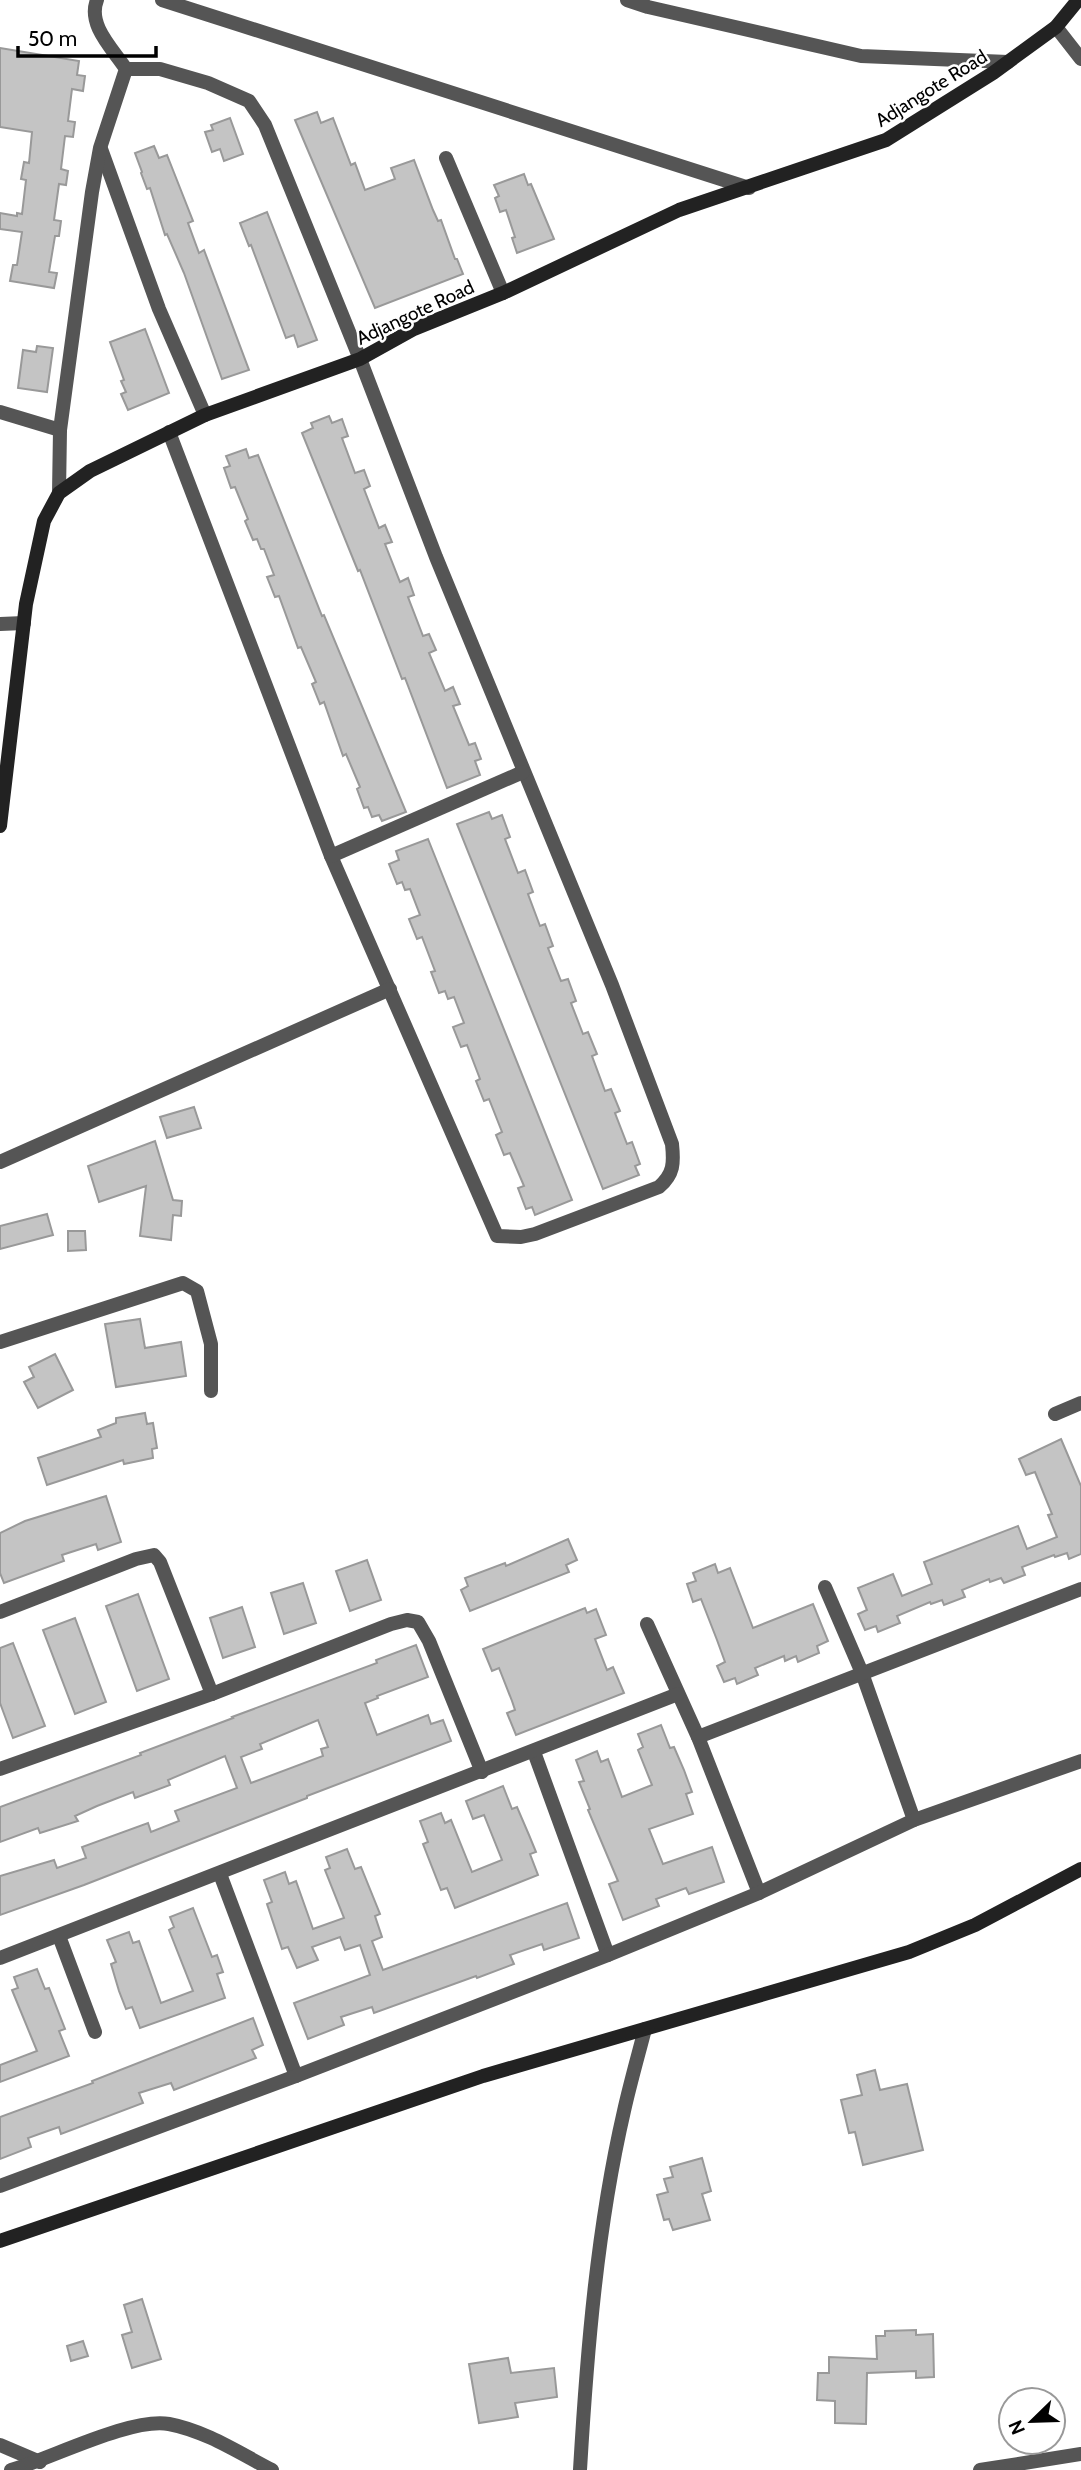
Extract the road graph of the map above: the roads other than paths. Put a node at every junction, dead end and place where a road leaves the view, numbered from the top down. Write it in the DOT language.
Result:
graph roads {
  1 [pos="97,0"];
  2 [pos="162,0"];
  3 [pos="627,0"];
  4 [pos="1078,0"];
  5 [pos="1056,27"];
  6 [pos="1081,58"];
  7 [pos="1008,62"];
  8 [pos="127,69"];
  9 [pos="100,148"];
  10 [pos="446,158"];
  11 [pos="749,188"];
  12 [pos="503,293"];
  13 [pos="360,359"];
  14 [pos="0,412"];
  15 [pos="205,415"];
  16 [pos="60,430"];
  17 [pos="169,432"];
  18 [pos="59,493"];
  19 [pos="24,623"];
  20 [pos="0,624"];
  21 [pos="523,772"];
  22 [pos="0,826"];
  23 [pos="331,856"];
  24 [pos="390,989"];
  25 [pos="0,1162"];
  26 [pos="0,1342"];
  27 [pos="211,1391"];
  28 [pos="1081,1403"];
  29 [pos="1055,1415"];
  30 [pos="825,1587"];
  31 [pos="1081,1588"];
  32 [pos="0,1612"];
  33 [pos="647,1624"];
  34 [pos="862,1673"];
  35 [pos="212,1694"];
  36 [pos="678,1694"];
  37 [pos="698,1737"];
  38 [pos="534,1752"];
  39 [pos="1081,1761"];
  40 [pos="0,1769"];
  41 [pos="482,1772"];
  42 [pos="914,1820"];
  43 [pos="1081,1868"];
  44 [pos="220,1874"];
  45 [pos="759,1893"];
  46 [pos="59,1936"];
  47 [pos="608,1955"];
  48 [pos="0,1958"];
  49 [pos="645,2029"];
  50 [pos="95,2032"];
  51 [pos="296,2076"];
  52 [pos="0,2186"];
  53 [pos="0,2241"];
  54 [pos="0,2445"];
  55 [pos="1081,2454"];
  56 [pos="40,2462"];
  57 [pos="10,2470"];
  58 [pos="272,2470"];
  59 [pos="580,2470"];
  60 [pos="980,2470"];
  1 -- 8 [label="street"];
  2 -- 11 [label="street"];
  3 -- 7 [label="street"];
  4 -- 5 [label="street, Adjangote Road"];
  5 -- 6 [label="street"];
  5 -- 7 [label="street, Adjangote Road"];
  7 -- 11 [label="street, Adjangote Road"];
  8 -- 9 [label="street"];
  8 -- 13 [label="street"];
  9 -- 15 [label="street"];
  9 -- 16 [label="street"];
  10 -- 12 [label="street"];
  11 -- 12 [label="street, Adjangote Road"];
  12 -- 13 [label="street, Adjangote Road"];
  13 -- 15 [label="street, Adjangote Road"];
  13 -- 21 [label="street"];
  14 -- 16 [label="street"];
  15 -- 17 [label="street, Adjangote Road"];
  16 -- 18 [label="street"];
  17 -- 18 [label="street, Adjangote Road"];
  17 -- 23 [label="street"];
  18 -- 19 [label="street, Adjangote Road"];
  19 -- 20 [label="street"];
  19 -- 22 [label="street, Adjangote Road"];
  21 -- 23 [label="street"];
  21 -- 24 [label="street"];
  23 -- 24 [label="street"];
  24 -- 25 [label="street"];
  26 -- 27 [label="street"];
  28 -- 29 [label="street"];
  30 -- 34 [label="street"];
  31 -- 34 [label="street"];
  32 -- 35 [label="street"];
  33 -- 36 [label="street"];
  34 -- 37 [label="street"];
  34 -- 42 [label="street"];
  35 -- 40 [label="street"];
  35 -- 41 [label="street"];
  36 -- 37 [label="street"];
  36 -- 38 [label="street"];
  37 -- 45 [label="street"];
  38 -- 41 [label="street"];
  38 -- 47 [label="street"];
  39 -- 42 [label="street"];
  41 -- 44 [label="street"];
  42 -- 45 [label="street"];
  43 -- 49 [label="street"];
  44 -- 46 [label="street"];
  44 -- 51 [label="street"];
  45 -- 47 [label="street"];
  46 -- 48 [label="street"];
  46 -- 50 [label="street"];
  47 -- 51 [label="street"];
  49 -- 53 [label="street"];
  49 -- 59 [label="street"];
  51 -- 52 [label="street"];
  54 -- 56 [label="street"];
  55 -- 60 [label="street"];
  56 -- 57 [label="street"];
  56 -- 58 [label="street"];
}
